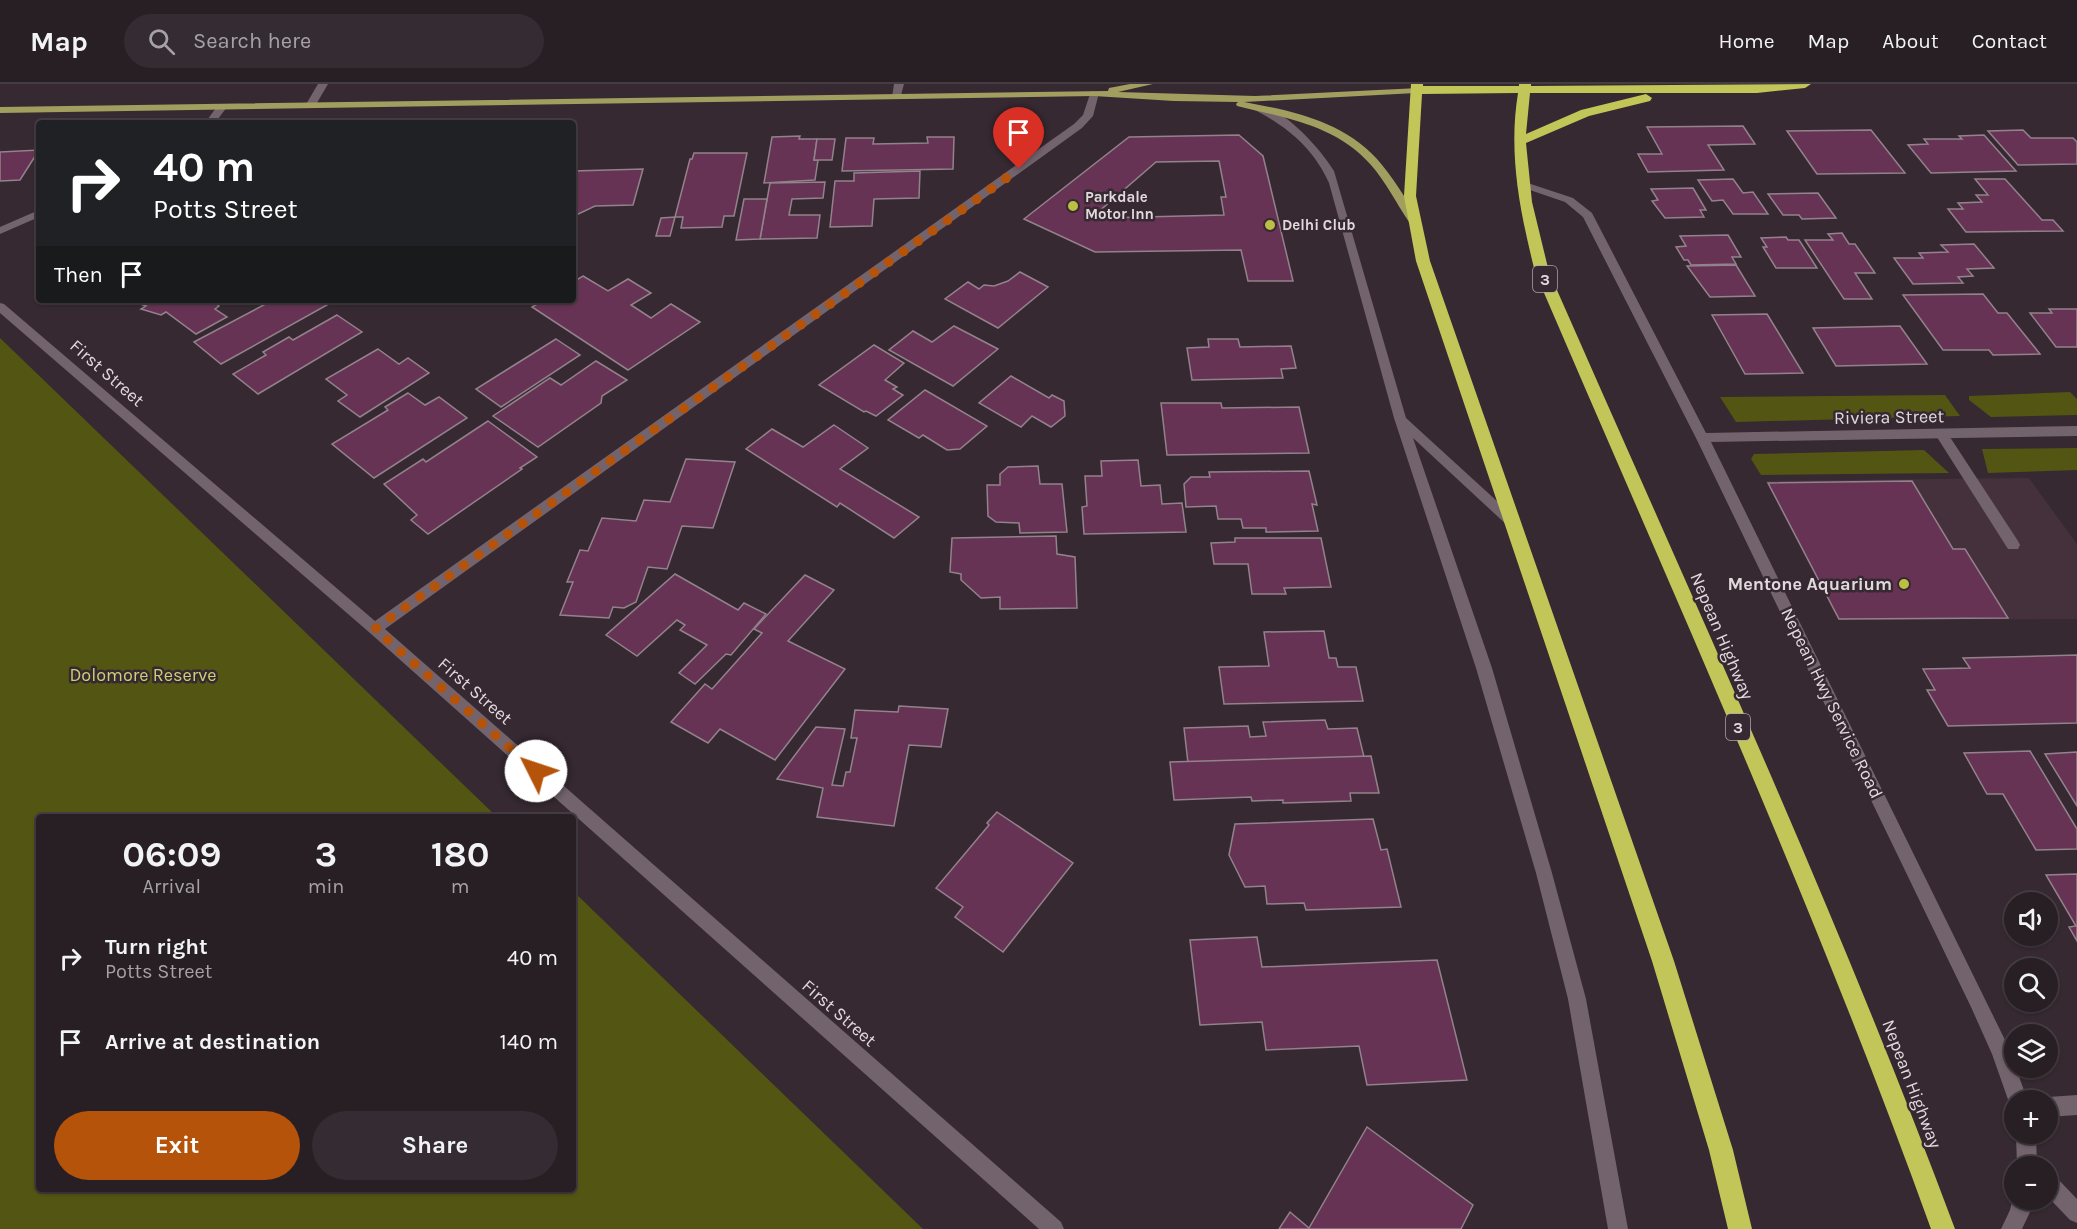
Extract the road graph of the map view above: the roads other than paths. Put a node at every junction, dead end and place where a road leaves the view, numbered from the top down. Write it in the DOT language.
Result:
graph roads {
  1 [pos="323,84"];
  2 [pos="899,84"];
  3 [pos="1148,84"];
  4 [pos="1805,84"];
  5 [pos="1524,86"];
  6 [pos="1417,87"];
  7 [pos="1683,90"];
  8 [pos="1094,93"];
  9 [pos="897,97"];
  10 [pos="1212,99"];
  11 [pos="310,106"];
  12 [pos="222,107"];
  13 [pos="1259,108"];
  14 [pos="0,110"];
  15 [pos="212,120"];
  16 [pos="1518,142"];
  17 [pos="1522,184"];
  18 [pos="36,214"];
  19 [pos="1413,220"];
  20 [pos="0,231"];
  21 [pos="0,307"];
  22 [pos="1400,418"];
  23 [pos="2077,431"];
  24 [pos="1941,434"];
  25 [pos="1702,438"];
  26 [pos="1514,523"];
  27 [pos="2013,545"];
  28 [pos="375,629"];
  29 [pos="2013,1090"];
  30 [pos="2077,1106"];
  31 [pos="2058,1107"];
  32 [pos="2058,1193"];
  33 [pos="2020,1210"];
  34 [pos="2077,1213"];
  35 [pos="1054,1229"];
  36 [pos="1618,1229"];
  37 [pos="1740,1229"];
  38 [pos="1943,1229"];
  39 [pos="2010,1229"];
  1 -- 11 [label="street"];
  2 -- 9 [label="street"];
  3 -- 8 [label="main road"];
  4 -- 7 [label="highway"];
  5 -- 6 [label="highway"];
  5 -- 7 [label="highway"];
  5 -- 16 [label="highway, Nepean Highway / 3"];
  6 -- 10 [label="main road"];
  6 -- 19 [label="highway"];
  7 -- 16 [label="highway"];
  8 -- 9 [label="main road"];
  8 -- 10 [label="main road"];
  8 -- 28 [label="street"];
  9 -- 11 [label="main road"];
  10 -- 13 [label="main road"];
  11 -- 12 [label="main road"];
  12 -- 14 [label="main road"];
  12 -- 15 [label="street"];
  13 -- 19 [label="main road"];
  13 -- 22 [label="street"];
  16 -- 17 [label="highway, Nepean Highway / 3"];
  17 -- 25 [label="street, Nepean Hwy Service Road"];
  17 -- 38 [label="highway, Nepean Highway / 3"];
  18 -- 20 [label="street"];
  19 -- 26 [label="highway"];
  21 -- 28 [label="street, First Street"];
  22 -- 26 [label="street"];
  22 -- 36 [label="street"];
  23 -- 24 [label="street, Riviera Street"];
  24 -- 25 [label="street, Riviera Street"];
  24 -- 27 [label="street"];
  25 -- 29 [label="street, Nepean Hwy Service Road"];
  26 -- 37 [label="highway"];
  28 -- 35 [label="street, First Street"];
  30 -- 31 [label="street"];
  32 -- 34 [label="street"];
  33 -- 39 [label="street"];
}
